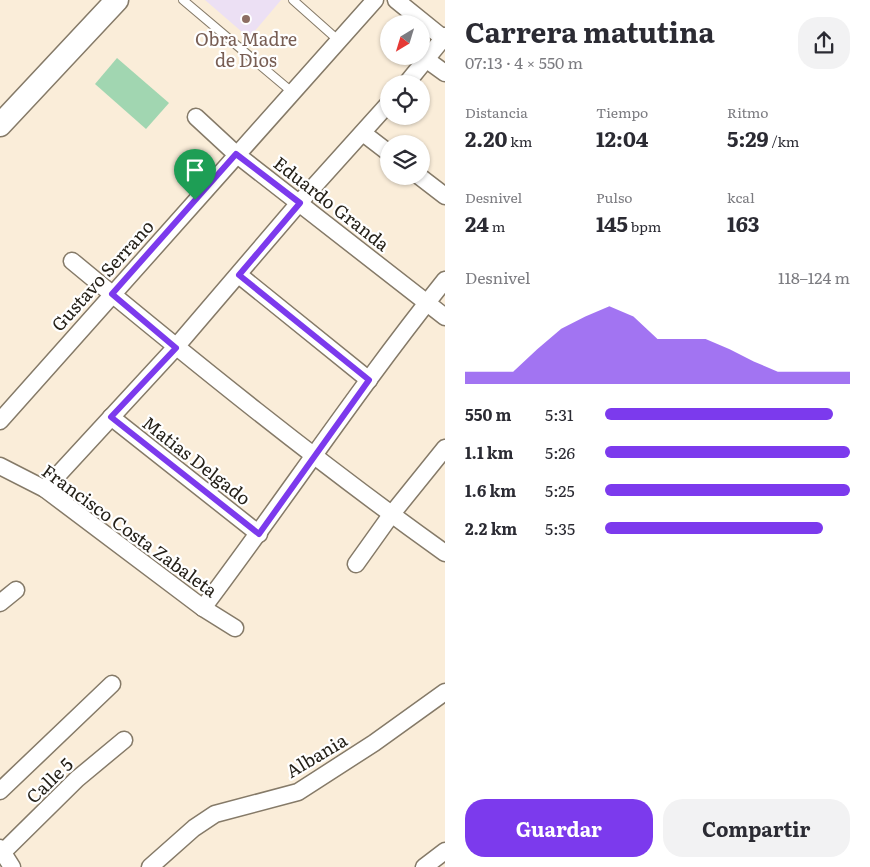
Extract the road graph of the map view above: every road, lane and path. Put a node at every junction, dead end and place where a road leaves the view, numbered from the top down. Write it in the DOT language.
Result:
graph roads {
  1 [pos="99,0"];
  2 [pos="117,0"];
  3 [pos="183,0"];
  4 [pos="293,0"];
  5 [pos="375,0"];
  6 [pos="396,0"];
  7 [pos="444,37"];
  8 [pos="338,40"];
  9 [pos="430,56"];
  10 [pos="430,62"];
  11 [pos="423,65"];
  12 [pos="445,74"];
  13 [pos="414,75"];
  14 [pos="292,92"];
  15 [pos="0,104"];
  16 [pos="380,113"];
  17 [pos="196,118"];
  18 [pos="0,125"];
  19 [pos="363,133"];
  20 [pos="380,146"];
  21 [pos="236,154"];
  22 [pos="430,184"];
  23 [pos="445,196"];
  24 [pos="300,203"];
  25 [pos="72,261"];
  26 [pos="239,275"];
  27 [pos="445,280"];
  28 [pos="112,294"];
  29 [pos="426,303"];
  30 [pos="445,317"];
  31 [pos="176,348"];
  32 [pos="369,380"];
  33 [pos="111,417"];
  34 [pos="0,421"];
  35 [pos="445,448"];
  36 [pos="314,456"];
  37 [pos="0,466"];
  38 [pos="45,489"];
  39 [pos="391,514"];
  40 [pos="259,534"];
  41 [pos="445,553"];
  42 [pos="356,564"];
  43 [pos="16,590"];
  44 [pos="0,603"];
  45 [pos="203,608"];
  46 [pos="235,628"];
  47 [pos="112,684"];
  48 [pos="443,696"];
  49 [pos="124,740"];
  50 [pos="0,791"];
  51 [pos="1,850"];
  52 [pos="445,852"];
  53 [pos="12,867"];
  54 [pos="150,867"];
  55 [pos="424,867"];
  1 -- 15 [label="main road"];
  2 -- 18 [label="main road"];
  3 -- 14 [label="lane"];
  4 -- 8 [label="lane"];
  5 -- 8 [label="street, Gustavo Serrano"];
  6 -- 7 [label="street"];
  7 -- 9 [label="street"];
  8 -- 14 [label="street, Gustavo Serrano"];
  10 -- 12 [label="street"];
  11 -- 13 [label="street"];
  14 -- 21 [label="street, Gustavo Serrano"];
  16 -- 19 [label="street"];
  17 -- 21 [label="street, Eduardo Granda"];
  19 -- 20 [label="street"];
  19 -- 24 [label="street"];
  21 -- 24 [label="street, Eduardo Granda"];
  21 -- 28 [label="street, Gustavo Serrano"];
  22 -- 23 [label="street"];
  24 -- 26 [label="street"];
  24 -- 29 [label="street, Eduardo Granda"];
  25 -- 28 [label="street"];
  26 -- 31 [label="street"];
  26 -- 32 [label="street"];
  27 -- 29 [label="street"];
  28 -- 31 [label="street"];
  28 -- 34 [label="street, Gustavo Serrano"];
  29 -- 30 [label="street, Eduardo Granda"];
  29 -- 32 [label="street"];
  31 -- 33 [label="street"];
  31 -- 36 [label="street"];
  32 -- 36 [label="street"];
  33 -- 38 [label="street"];
  33 -- 40 [label="street, Matias Delgado"];
  35 -- 39 [label="street"];
  36 -- 39 [label="street"];
  36 -- 40 [label="street"];
  37 -- 38 [label="street, Francisco Costa Zabaleta"];
  38 -- 45 [label="street, Francisco Costa Zabaleta"];
  39 -- 41 [label="street"];
  39 -- 42 [label="street"];
  40 -- 45 [label="street"];
  43 -- 44 [label="street"];
  45 -- 46 [label="street, Francisco Costa Zabaleta"];
  47 -- 50 [label="street"];
  48 -- 54 [label="street, Albania"];
  49 -- 51 [label="street, Calle 5"];
  51 -- 53 [label="street"];
  52 -- 55 [label="street"];
}
